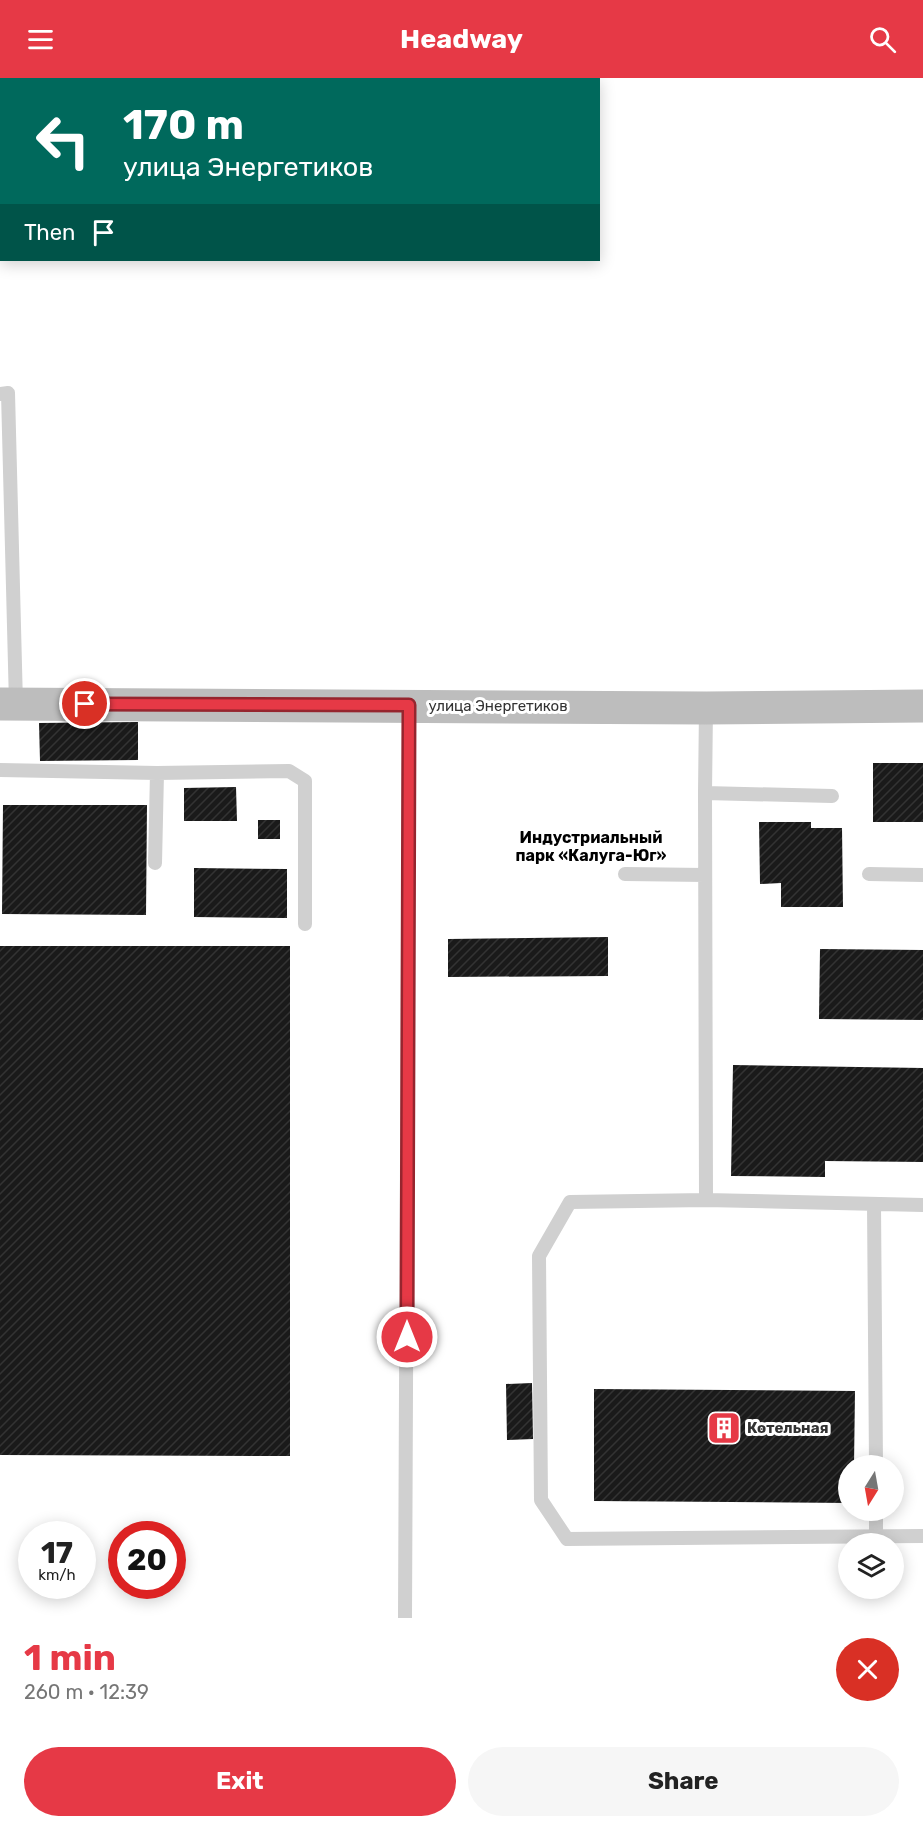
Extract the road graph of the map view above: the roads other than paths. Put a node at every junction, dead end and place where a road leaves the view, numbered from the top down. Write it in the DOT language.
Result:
graph roads {
  1 [pos="0,394"];
  2 [pos="8,704"];
  3 [pos="409,705"];
  4 [pos="923,706"];
  5 [pos="706,708"];
  6 [pos="0,770"];
  7 [pos="158,773"];
  8 [pos="705,793"];
  9 [pos="832,796"];
  10 [pos="155,863"];
  11 [pos="625,874"];
  12 [pos="705,874"];
  13 [pos="869,874"];
  14 [pos="923,874"];
  15 [pos="305,924"];
  16 [pos="706,1200"];
  17 [pos="874,1204"];
  18 [pos="923,1205"];
  19 [pos="876,1455"];
  20 [pos="838,1536"];
  21 [pos="904,1536"];
  22 [pos="923,1536"];
  23 [pos="405,1618"];
  1 -- 2 [label="lane"];
  2 -- 3 [label="street, улица Энергетиков"];
  3 -- 5 [label="street, улица Энергетиков"];
  3 -- 23 [label="lane"];
  4 -- 5 [label="street, улица Энергетиков"];
  5 -- 8 [label="lane"];
  6 -- 7 [label="lane"];
  7 -- 10 [label="lane"];
  7 -- 15 [label="lane"];
  8 -- 9 [label="lane"];
  8 -- 12 [label="lane"];
  11 -- 12 [label="lane"];
  12 -- 16 [label="lane"];
  13 -- 14 [label="lane"];
  16 -- 17 [label="lane"];
  16 -- 20 [label="lane"];
  17 -- 18 [label="lane"];
  17 -- 19 [label="lane"];
  21 -- 22 [label="lane"];
}
